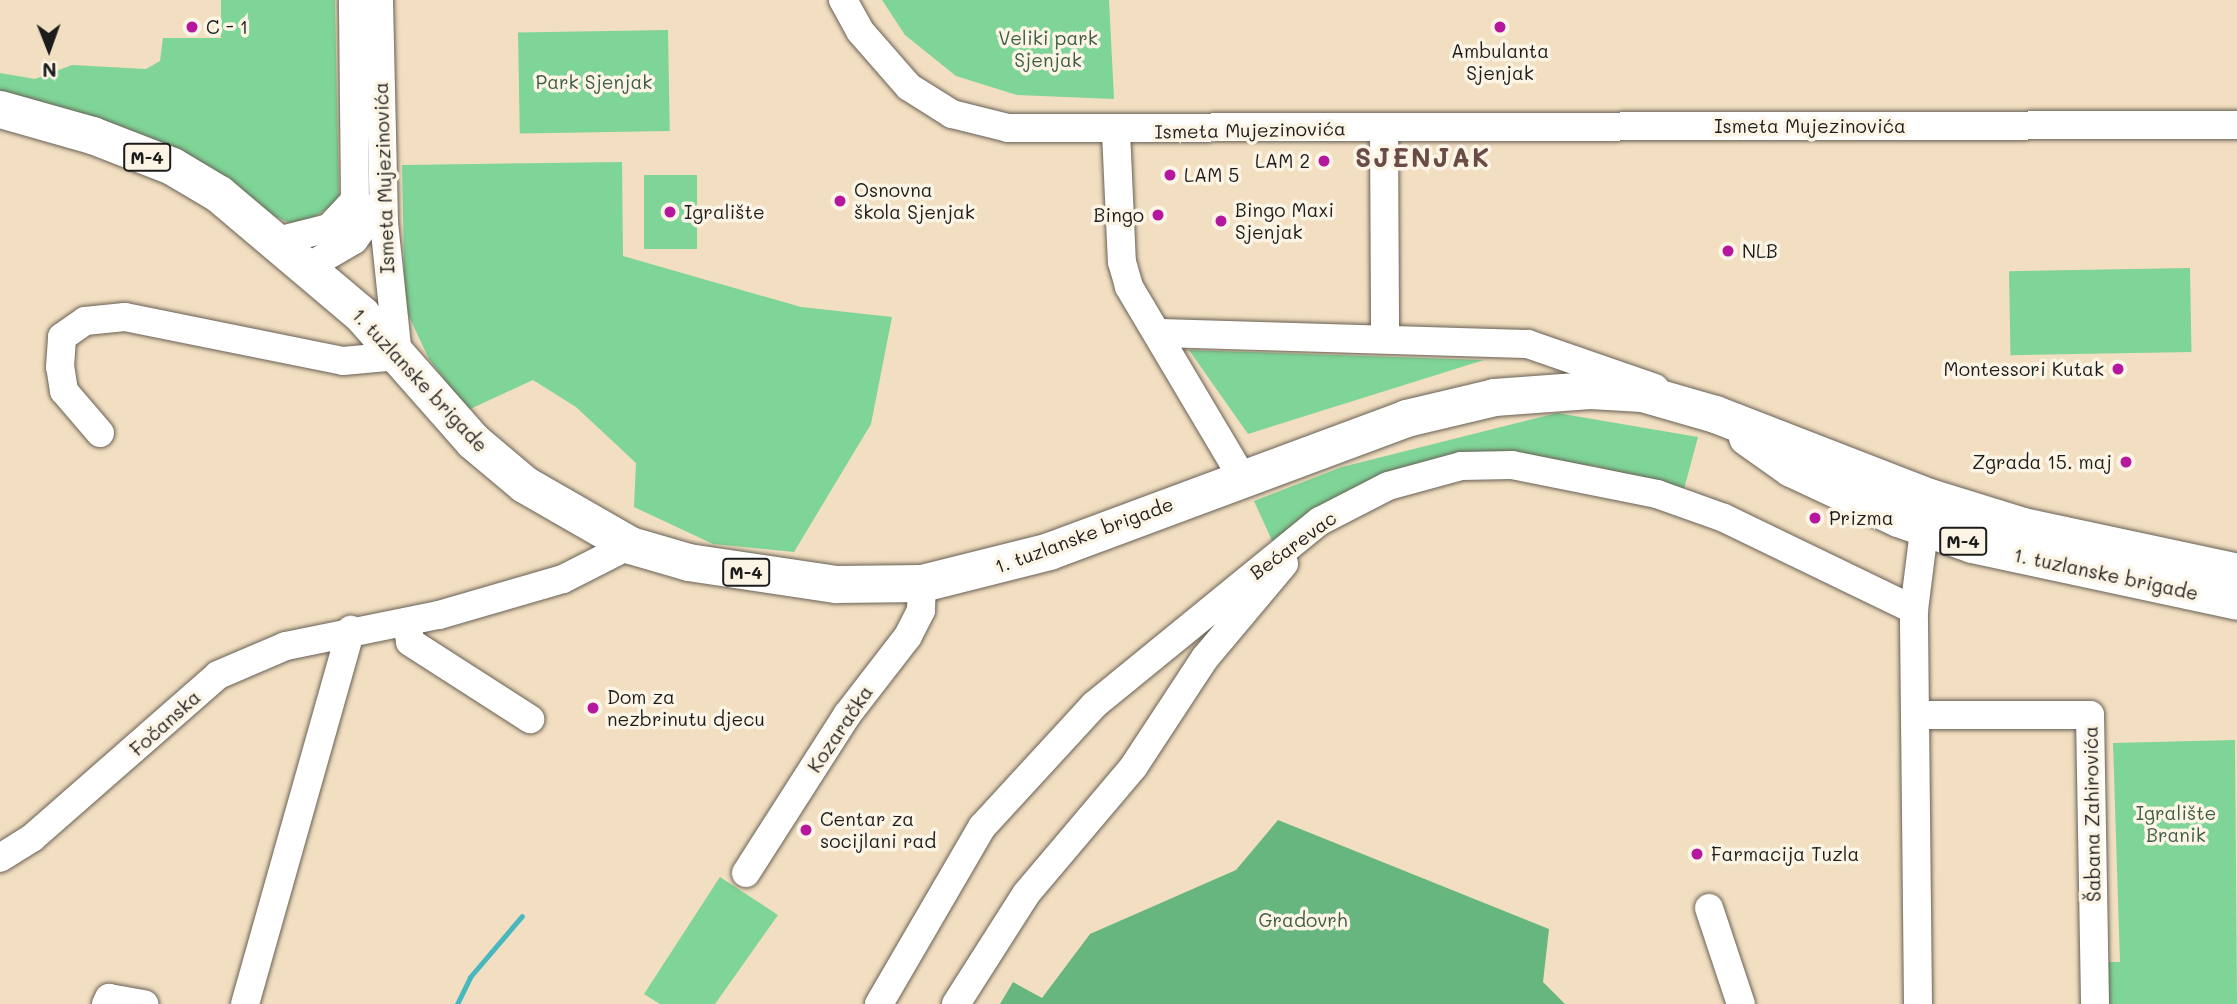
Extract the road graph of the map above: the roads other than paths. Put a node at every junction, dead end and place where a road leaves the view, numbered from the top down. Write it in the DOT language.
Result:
graph roads {
  1 [pos="352,0"];
  2 [pos="379,0"];
  3 [pos="843,0"];
  4 [pos="0,109"];
  5 [pos="2237,125"];
  6 [pos="1384,128"];
  7 [pos="1116,132"];
  8 [pos="383,200"];
  9 [pos="277,241"];
  10 [pos="308,267"];
  11 [pos="1158,333"];
  12 [pos="1385,336"];
  13 [pos="398,356"];
  14 [pos="1715,414"];
  15 [pos="100,433"];
  16 [pos="1241,477"];
  17 [pos="1926,512"];
  18 [pos="1320,521"];
  19 [pos="630,545"];
  20 [pos="2237,572"];
  21 [pos="922,583"];
  22 [pos="2237,601"];
  23 [pos="1914,610"];
  24 [pos="407,622"];
  25 [pos="351,630"];
  26 [pos="1915,715"];
  27 [pos="530,719"];
  28 [pos="0,858"];
  29 [pos="746,873"];
  30 [pos="1709,908"];
  31 [pos="106,1004"];
  32 [pos="144,1004"];
  33 [pos="245,1004"];
  34 [pos="879,1004"];
  35 [pos="956,1004"];
  36 [pos="1741,1004"];
  37 [pos="1918,1004"];
  38 [pos="2095,1004"];
  1 -- 9 [label="street, Ismeta Mujezinovića"];
  2 -- 8 [label="street, Ismeta Mujezinovića"];
  3 -- 7 [label="street, Ismeta Mujezinovića"];
  4 -- 9 [label="main road, 1. tuzlanske brigade / M-4"];
  5 -- 6 [label="street, Ismeta Mujezinovića"];
  6 -- 7 [label="street, Ismeta Mujezinovića"];
  6 -- 12 [label="street"];
  7 -- 11 [label="street"];
  8 -- 10 [label="street"];
  8 -- 13 [label="street, Ismeta Mujezinovića"];
  9 -- 10 [label="main road, 1. tuzlanske brigade / M-4"];
  10 -- 13 [label="main road, 1. tuzlanske brigade / M-4"];
  11 -- 12 [label="street"];
  11 -- 16 [label="street"];
  12 -- 14 [label="street"];
  13 -- 15 [label="street"];
  13 -- 19 [label="main road, 1. tuzlanske brigade / M-4"];
  14 -- 16 [label="main road, 1. tuzlanske brigade / M-4"];
  14 -- 17 [label="main road, 1. tuzlanske brigade / M-4"];
  16 -- 21 [label="main road, 1. tuzlanske brigade / M-4"];
  17 -- 20 [label="main road, 1. tuzlanske brigade / M-4"];
  17 -- 22 [label="main road, 1. tuzlanske brigade / M-4"];
  17 -- 23 [label="street"];
  18 -- 23 [label="street, Bećarevac"];
  18 -- 34 [label="street, Bećarevac"];
  18 -- 35 [label="street"];
  19 -- 21 [label="main road, 1. tuzlanske brigade / M-4"];
  19 -- 24 [label="street, Fočanska"];
  21 -- 29 [label="street, Kozaračka"];
  23 -- 26 [label="street"];
  24 -- 25 [label="street, Fočanska"];
  24 -- 27 [label="street"];
  25 -- 28 [label="street, Fočanska"];
  25 -- 33 [label="street"];
  26 -- 37 [label="street"];
  26 -- 38 [label="street, Šabana Zahirovića"];
  30 -- 36 [label="street"];
  31 -- 32 [label="street"];
}
